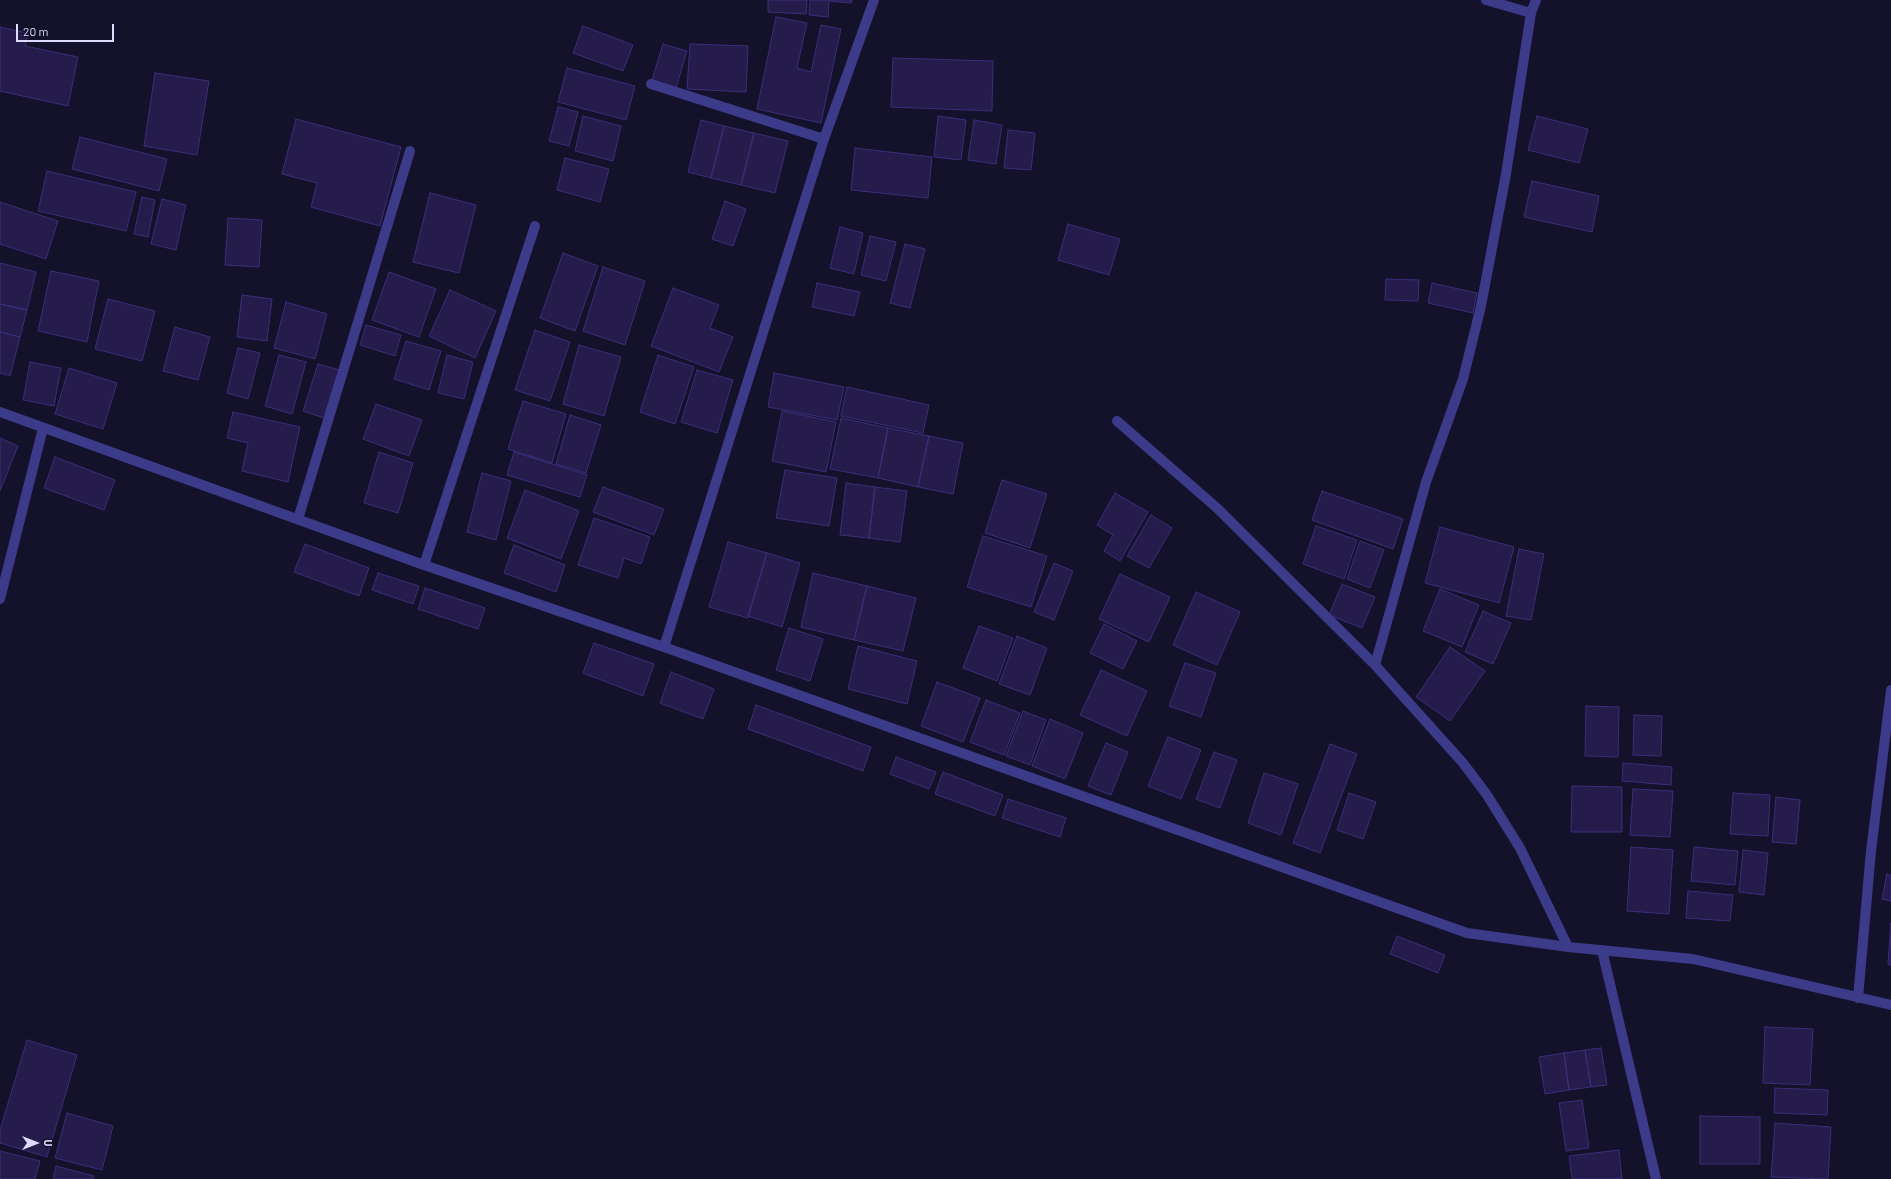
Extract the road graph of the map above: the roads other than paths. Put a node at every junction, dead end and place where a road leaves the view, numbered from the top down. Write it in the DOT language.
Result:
graph roads {
  1 [pos="874,0"];
  2 [pos="1486,0"];
  3 [pos="1536,0"];
  4 [pos="1531,13"];
  5 [pos="651,84"];
  6 [pos="824,138"];
  7 [pos="410,151"];
  8 [pos="535,226"];
  9 [pos="0,412"];
  10 [pos="1117,421"];
  11 [pos="43,428"];
  12 [pos="298,519"];
  13 [pos="424,565"];
  14 [pos="0,599"];
  15 [pos="664,647"];
  16 [pos="1375,665"];
  17 [pos="1891,690"];
  18 [pos="1568,947"];
  19 [pos="1602,950"];
  20 [pos="1858,998"];
  21 [pos="1891,1005"];
  22 [pos="1656,1179"];
  1 -- 6 [label="street"];
  2 -- 4 [label="street"];
  3 -- 4 [label="street"];
  4 -- 16 [label="street"];
  5 -- 6 [label="street"];
  6 -- 15 [label="street"];
  7 -- 12 [label="street"];
  8 -- 13 [label="street"];
  9 -- 11 [label="street"];
  10 -- 16 [label="street"];
  11 -- 12 [label="street"];
  11 -- 14 [label="street"];
  12 -- 13 [label="street"];
  13 -- 15 [label="street"];
  15 -- 18 [label="street"];
  16 -- 18 [label="street"];
  17 -- 20 [label="street"];
  18 -- 19 [label="street"];
  19 -- 20 [label="street"];
  19 -- 22 [label="street"];
  20 -- 21 [label="street"];
}
